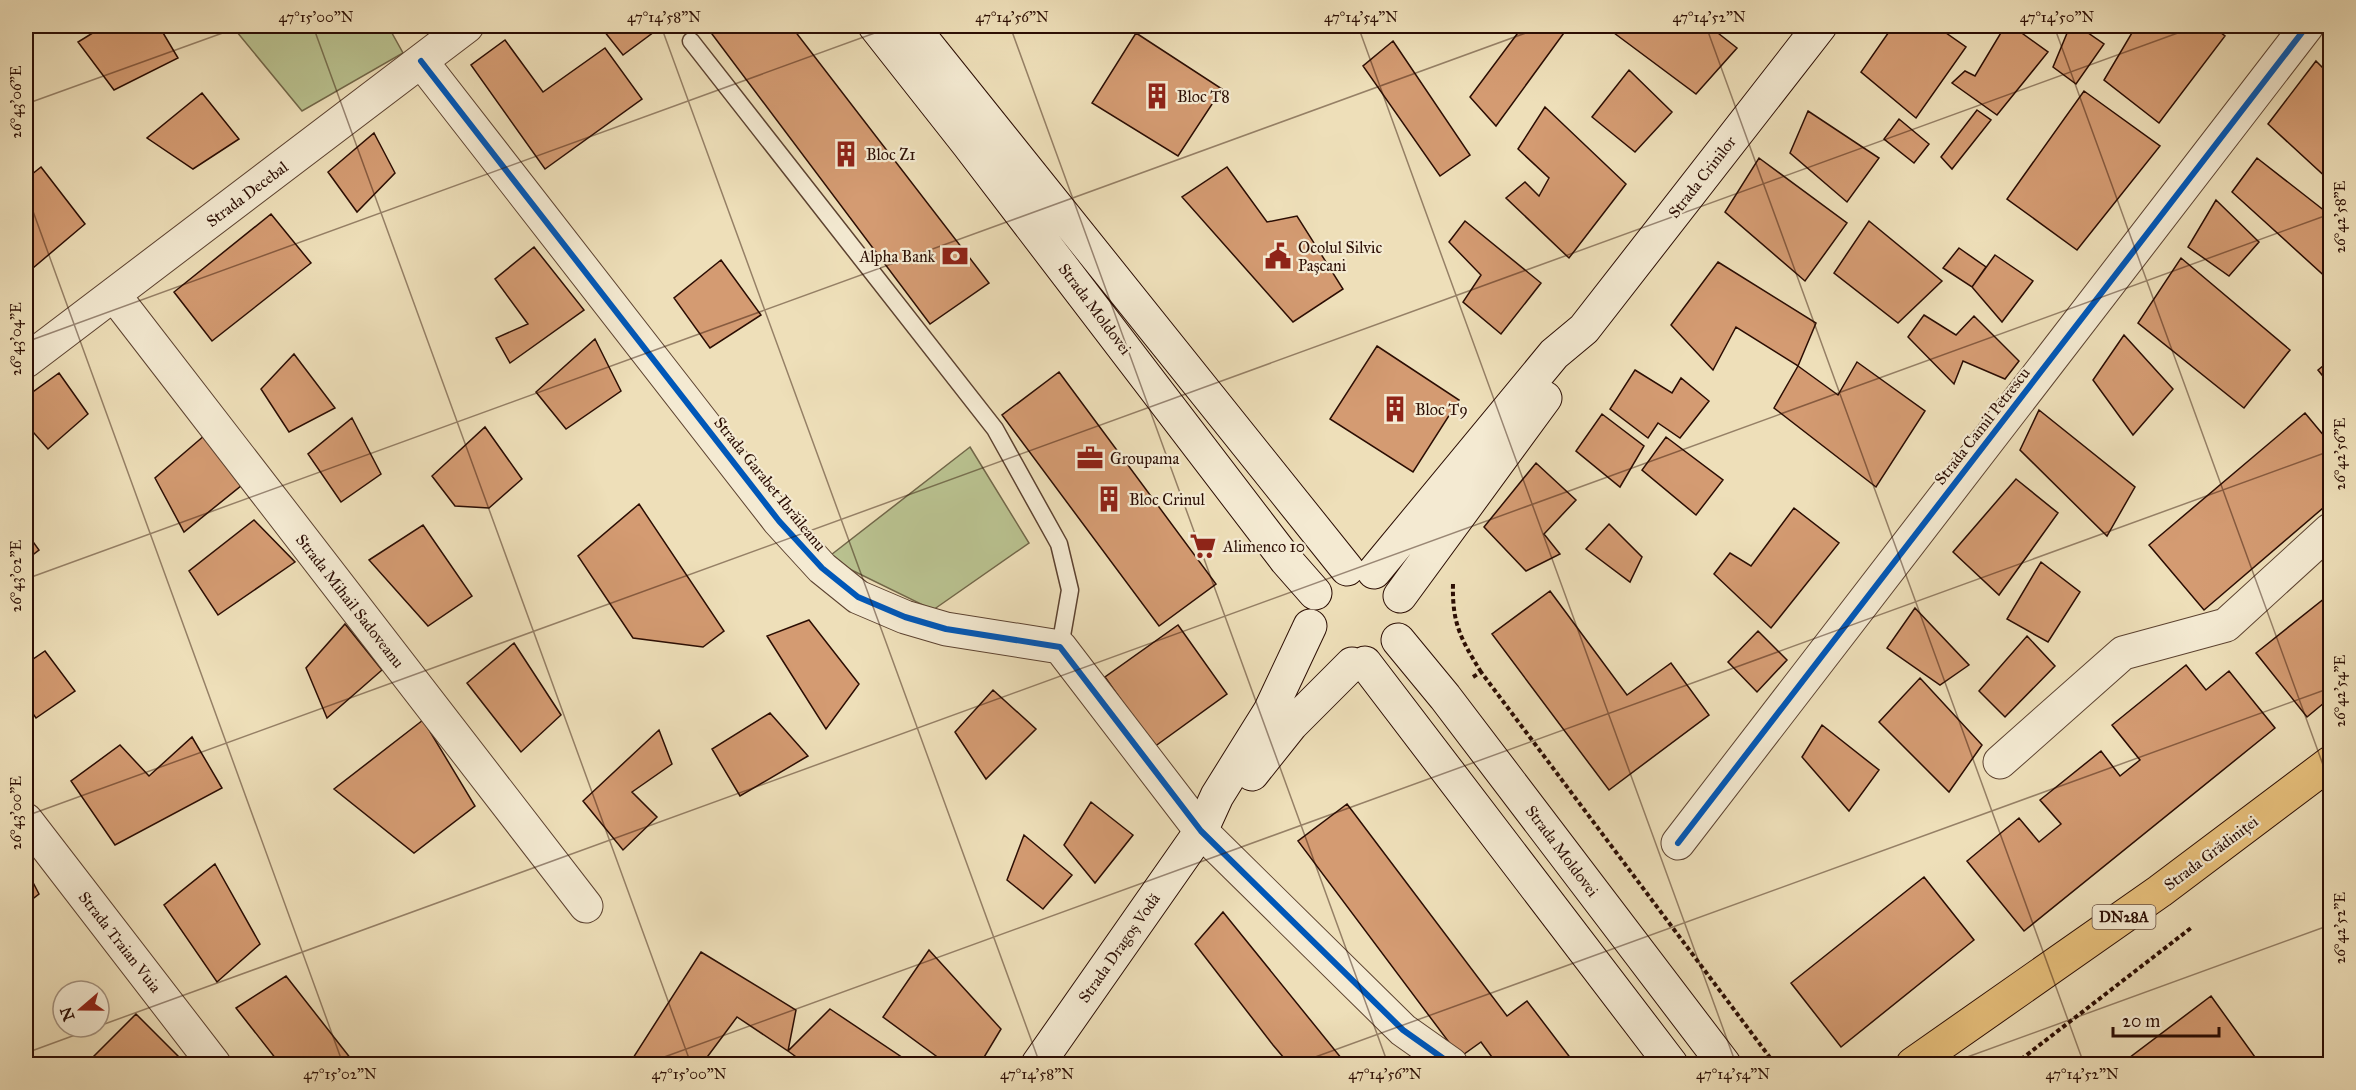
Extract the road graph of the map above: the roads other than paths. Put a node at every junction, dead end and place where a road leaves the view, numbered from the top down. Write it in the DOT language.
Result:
graph roads {
  1 [pos="875,26"];
  2 [pos="912,26"];
  3 [pos="1820,26"];
  4 [pos="2307,26"];
  5 [pos="441,39"];
  6 [pos="691,41"];
  7 [pos="114,296"];
  8 [pos="1584,329"];
  9 [pos="26,361"];
  10 [pos="2331,530"];
  11 [pos="1360,571"];
  12 [pos="1315,593"];
  13 [pos="1400,596"];
  14 [pos="1310,626"];
  15 [pos="1398,640"];
  16 [pos="1060,647"];
  17 [pos="1359,664"];
  18 [pos="2000,762"];
  19 [pos="2331,763"];
  20 [pos="26,820"];
  21 [pos="1201,831"];
  22 [pos="1678,843"];
  23 [pos="586,906"];
  24 [pos="214,1065"];
  25 [pos="1038,1065"];
  26 [pos="1451,1065"];
  27 [pos="1671,1065"];
  28 [pos="1724,1065"];
  29 [pos="1913,1065"];
  1 -- 12 [label="main road, Strada Moldovei"];
  2 -- 11 [label="main road, Strada Moldovei"];
  3 -- 8 [label="main road, Strada Crinilor"];
  4 -- 22 [label="main road, Strada Camil Petrescu"];
  5 -- 7 [label="main road, Strada Decebal"];
  5 -- 16 [label="main road, Strada Garabet Ibrăileanu"];
  6 -- 16 [label="lane"];
  7 -- 9 [label="main road, Strada Decebal"];
  7 -- 23 [label="main road, Strada Mihail Sadoveanu"];
  8 -- 11 [label="main road, Strada Crinilor"];
  8 -- 13 [label="main road, Strada Crinilor"];
  10 -- 18 [label="main road"];
  11 -- 12 [label="main road"];
  11 -- 13 [label="main road"];
  12 -- 14 [label="main road"];
  13 -- 15 [label="main road"];
  14 -- 17 [label="main road"];
  14 -- 21 [label="main road, Strada Dragoș Vodă"];
  15 -- 17 [label="main road"];
  15 -- 28 [label="main road, Strada Moldovei"];
  16 -- 21 [label="main road"];
  17 -- 21 [label="main road, Strada Dragoș Vodă"];
  17 -- 27 [label="main road"];
  19 -- 29 [label="main road, Strada Grădiniței / DN28A"];
  20 -- 24 [label="main road, Strada Traian Vuia"];
  21 -- 25 [label="main road, Strada Dragoș Vodă"];
  21 -- 26 [label="main road"];
}
